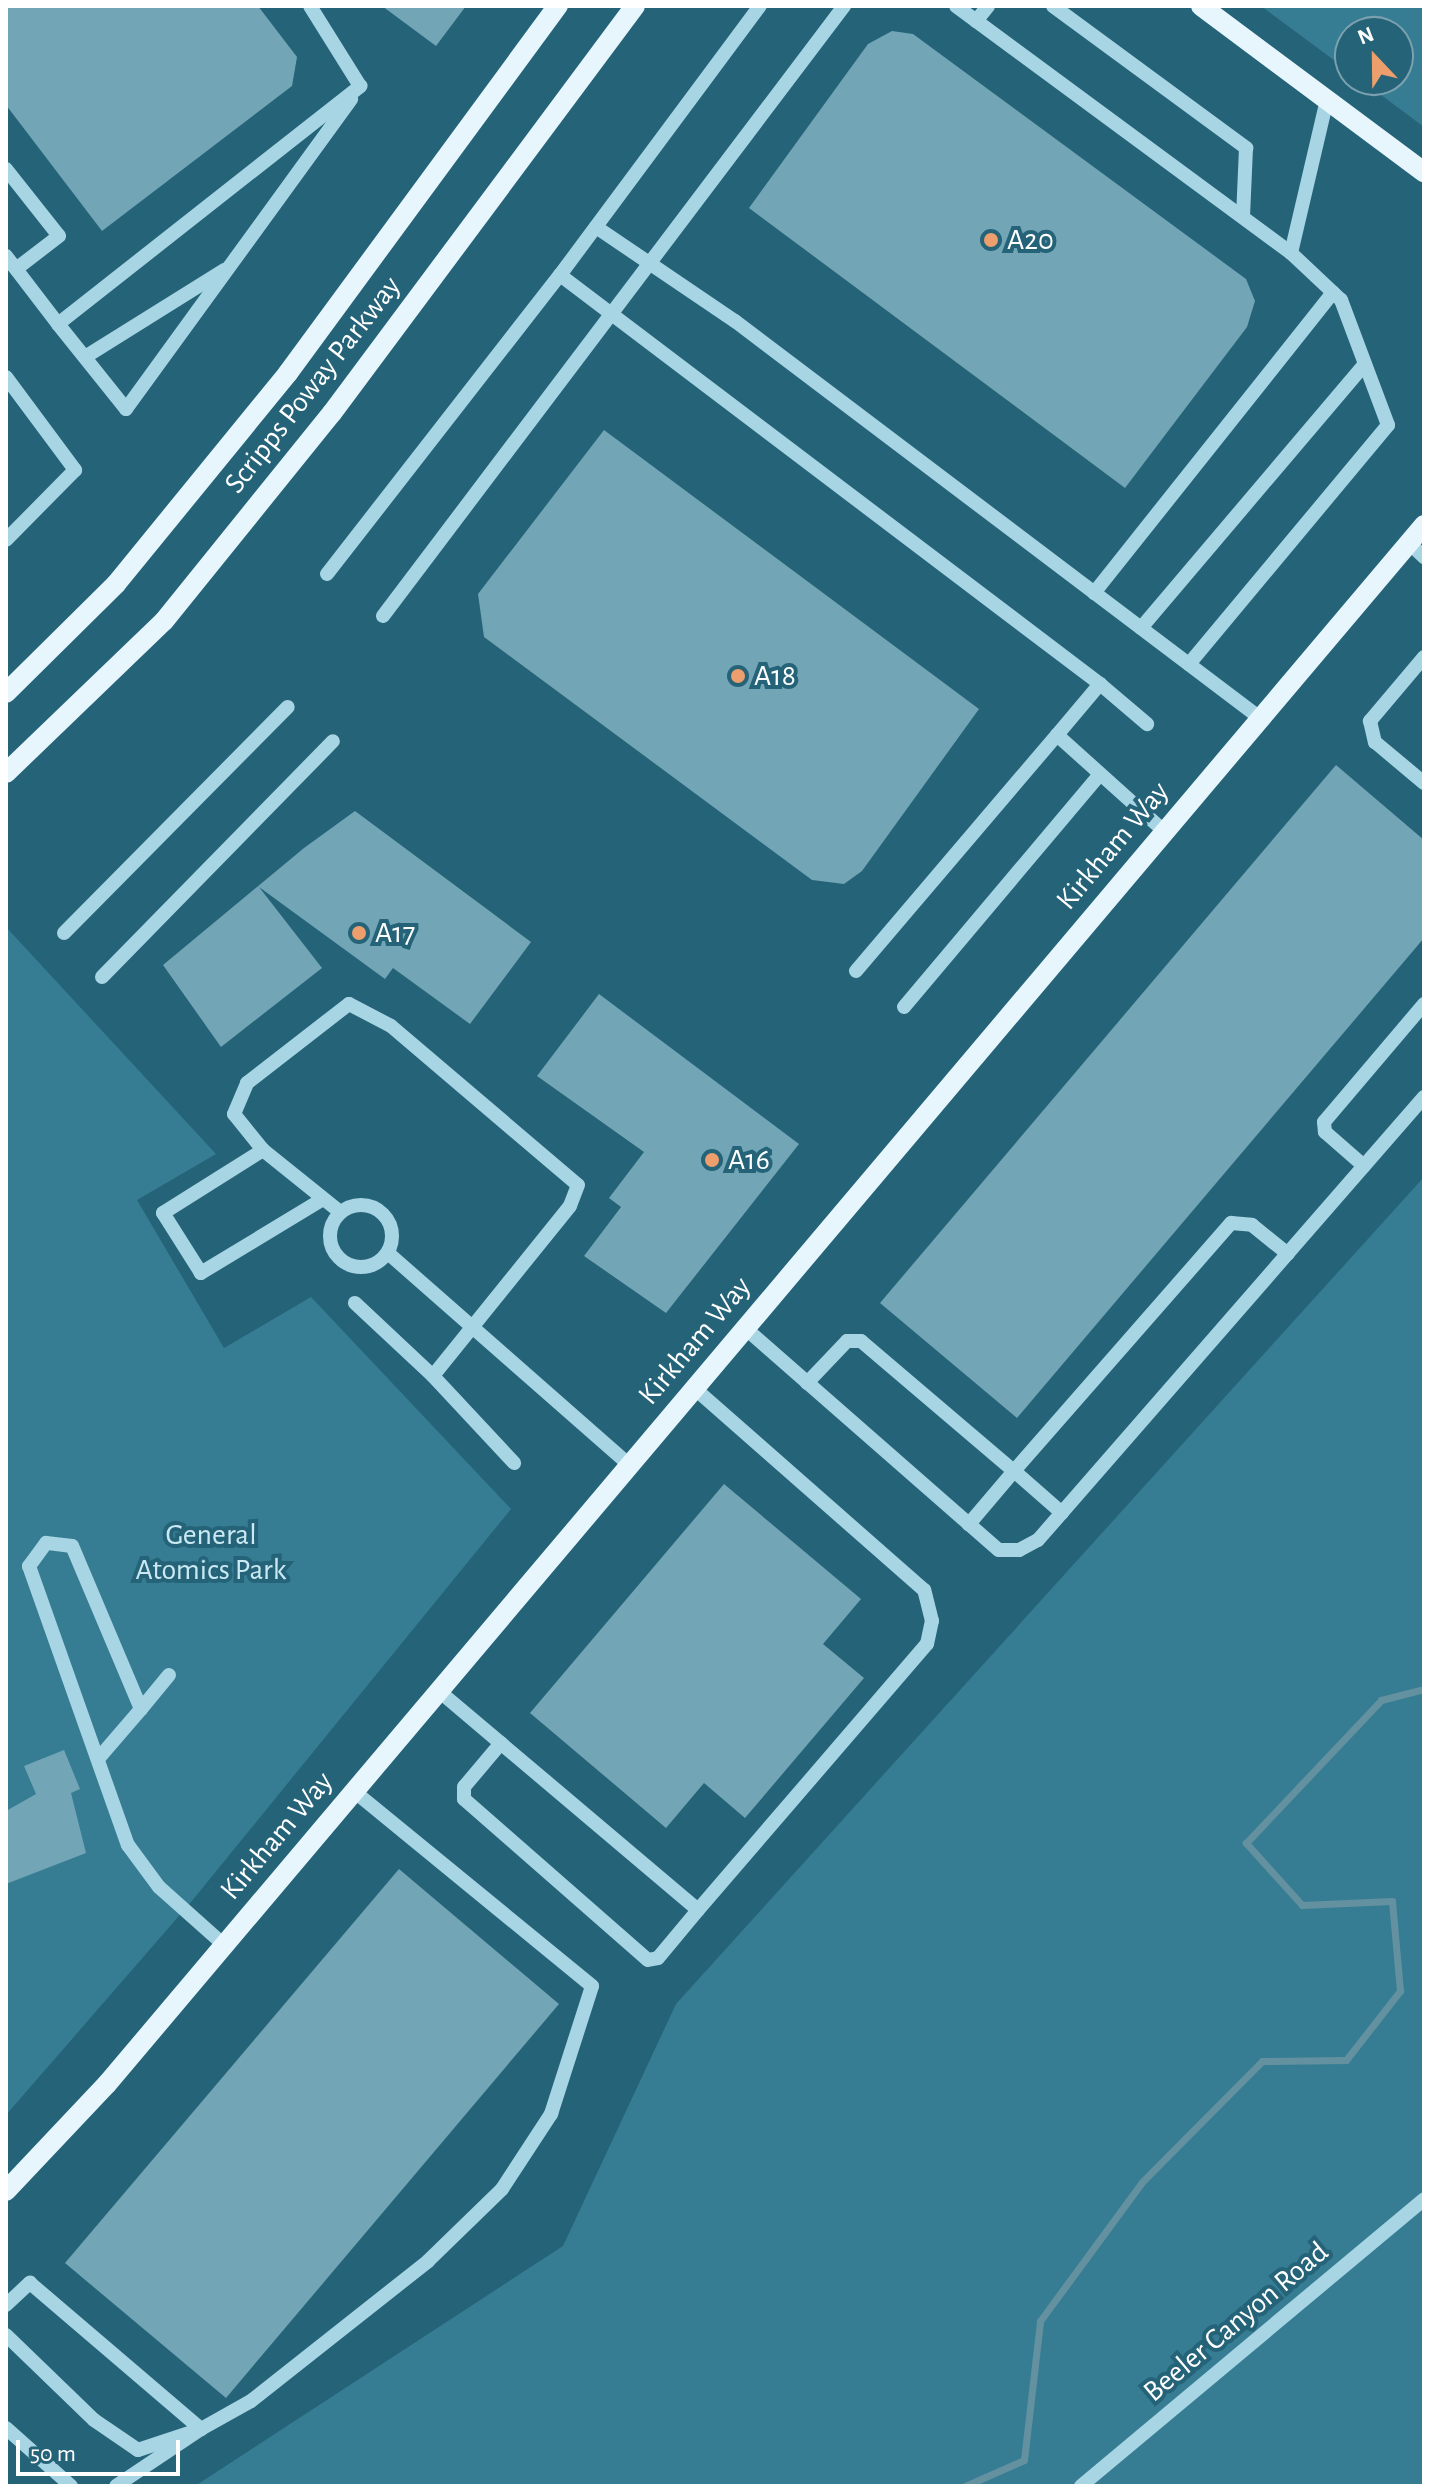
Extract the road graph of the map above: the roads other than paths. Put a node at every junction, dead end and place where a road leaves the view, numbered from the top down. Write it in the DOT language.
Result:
graph roads {
  1 [pos="310,6"];
  2 [pos="558,6"];
  3 [pos="635,6"];
  4 [pos="760,6"];
  5 [pos="844,6"];
  6 [pos="956,6"];
  7 [pos="988,6"];
  8 [pos="1053,6"];
  9 [pos="1201,6"];
  10 [pos="976,21"];
  11 [pos="360,86"];
  12 [pos="1327,100"];
  13 [pos="6,169"];
  14 [pos="1424,172"];
  15 [pos="1243,217"];
  16 [pos="596,227"];
  17 [pos="1291,253"];
  18 [pos="6,256"];
  19 [pos="231,265"];
  20 [pos="646,266"];
  21 [pos="16,269"];
  22 [pos="560,275"];
  23 [pos="1333,293"];
  24 [pos="610,314"];
  25 [pos="58,324"];
  26 [pos="85,357"];
  27 [pos="1365,364"];
  28 [pos="6,377"];
  29 [pos="1424,525"];
  30 [pos="6,540"];
  31 [pos="1416,550"];
  32 [pos="327,574"];
  33 [pos="1094,593"];
  34 [pos="383,616"];
  35 [pos="1141,628"];
  36 [pos="1424,657"];
  37 [pos="1189,664"];
  38 [pos="1100,684"];
  39 [pos="6,693"];
  40 [pos="288,707"];
  41 [pos="1260,718"];
  42 [pos="1147,724"];
  43 [pos="1057,735"];
  44 [pos="333,741"];
  45 [pos="6,773"];
  46 [pos="1100,774"];
  47 [pos="1424,783"];
  48 [pos="1165,832"];
  49 [pos="64,933"];
  50 [pos="856,971"];
  51 [pos="102,977"];
  52 [pos="1424,1004"];
  53 [pos="904,1007"];
  54 [pos="1424,1097"];
  55 [pos="263,1150"];
  56 [pos="1364,1166"];
  57 [pos="323,1199"];
  58 [pos="340,1212"];
  59 [pos="388,1253"];
  60 [pos="1288,1254"];
  61 [pos="355,1303"];
  62 [pos="473,1328"];
  63 [pos="745,1328"];
  64 [pos="433,1376"];
  65 [pos="807,1383"];
  66 [pos="694,1388"];
  67 [pos="514,1463"];
  68 [pos="629,1465"];
  69 [pos="1014,1471"];
  70 [pos="1062,1513"];
  71 [pos="969,1524"];
  72 [pos="169,1675"];
  73 [pos="439,1691"];
  74 [pos="141,1709"];
  75 [pos="501,1743"];
  76 [pos="98,1759"];
  77 [pos="354,1791"];
  78 [pos="698,1910"];
  79 [pos="224,1945"];
  80 [pos="6,2191"];
  81 [pos="1424,2199"];
  82 [pos="6,2305"];
  83 [pos="6,2335"];
  84 [pos="6,2428"];
  85 [pos="201,2429"];
  86 [pos="71,2486"];
  87 [pos="116,2486"];
  88 [pos="1081,2486"];
  1 -- 11 [label="lane"];
  2 -- 39 [label="main road, Scripps Poway Parkway"];
  3 -- 45 [label="main road, Scripps Poway Parkway"];
  4 -- 16 [label="lane"];
  5 -- 20 [label="lane"];
  6 -- 10 [label="lane"];
  7 -- 10 [label="lane"];
  8 -- 15 [label="lane"];
  9 -- 12 [label="main road"];
  10 -- 15 [label="lane"];
  11 -- 19 [label="lane"];
  11 -- 25 [label="lane"];
  12 -- 14 [label="main road"];
  12 -- 17 [label="lane"];
  13 -- 21 [label="lane"];
  15 -- 17 [label="lane"];
  16 -- 20 [label="lane"];
  16 -- 22 [label="lane"];
  17 -- 23 [label="lane"];
  18 -- 21 [label="lane"];
  19 -- 26 [label="lane"];
  19 -- 26 [label="lane"];
  20 -- 24 [label="lane"];
  20 -- 33 [label="lane"];
  21 -- 25 [label="lane"];
  22 -- 24 [label="lane"];
  22 -- 32 [label="lane"];
  23 -- 27 [label="lane"];
  23 -- 33 [label="lane"];
  24 -- 34 [label="lane"];
  24 -- 38 [label="lane"];
  25 -- 26 [label="lane"];
  27 -- 35 [label="lane"];
  27 -- 37 [label="lane"];
  28 -- 30 [label="lane"];
  29 -- 31 [label="main road, Kirkham Way"];
  31 -- 41 [label="main road, Kirkham Way"];
  33 -- 35 [label="lane"];
  35 -- 37 [label="lane"];
  36 -- 47 [label="lane"];
  37 -- 41 [label="lane"];
  38 -- 42 [label="lane"];
  38 -- 43 [label="lane"];
  40 -- 49 [label="lane"];
  41 -- 48 [label="main road, Kirkham Way"];
  43 -- 46 [label="lane"];
  43 -- 50 [label="lane"];
  44 -- 51 [label="lane"];
  46 -- 48 [label="lane"];
  46 -- 53 [label="lane"];
  48 -- 63 [label="main road, Kirkham Way"];
  52 -- 56 [label="lane"];
  54 -- 56 [label="lane"];
  55 -- 57 [label="lane"];
  55 -- 57 [label="lane"];
  55 -- 62 [label="lane"];
  56 -- 60 [label="lane"];
  57 -- 58 [label="lane"];
  58 -- 59 [label="lane"];
  58 -- 59 [label="lane"];
  59 -- 62 [label="lane"];
  60 -- 69 [label="lane"];
  60 -- 70 [label="lane"];
  61 -- 64 [label="lane"];
  62 -- 64 [label="lane"];
  62 -- 68 [label="lane"];
  63 -- 65 [label="lane"];
  63 -- 66 [label="main road, Kirkham Way"];
  64 -- 67 [label="lane"];
  65 -- 69 [label="lane"];
  65 -- 71 [label="lane"];
  66 -- 68 [label="main road, Kirkham Way"];
  66 -- 78 [label="lane"];
  68 -- 73 [label="main road, Kirkham Way"];
  69 -- 70 [label="lane"];
  69 -- 71 [label="lane"];
  70 -- 71 [label="lane"];
  72 -- 74 [label="lane"];
  73 -- 75 [label="lane"];
  73 -- 77 [label="main road, Kirkham Way"];
  74 -- 76 [label="lane"];
  74 -- 76 [label="lane"];
  75 -- 78 [label="lane"];
  75 -- 78 [label="lane"];
  76 -- 79 [label="lane"];
  77 -- 79 [label="main road, Kirkham Way"];
  77 -- 85 [label="lane"];
  79 -- 80 [label="main road, Kirkham Way"];
  81 -- 88 [label="lane, Beeler Canyon Road"];
  82 -- 85 [label="lane"];
  83 -- 85 [label="lane"];
  84 -- 86 [label="lane"];
  85 -- 87 [label="lane"];
}
